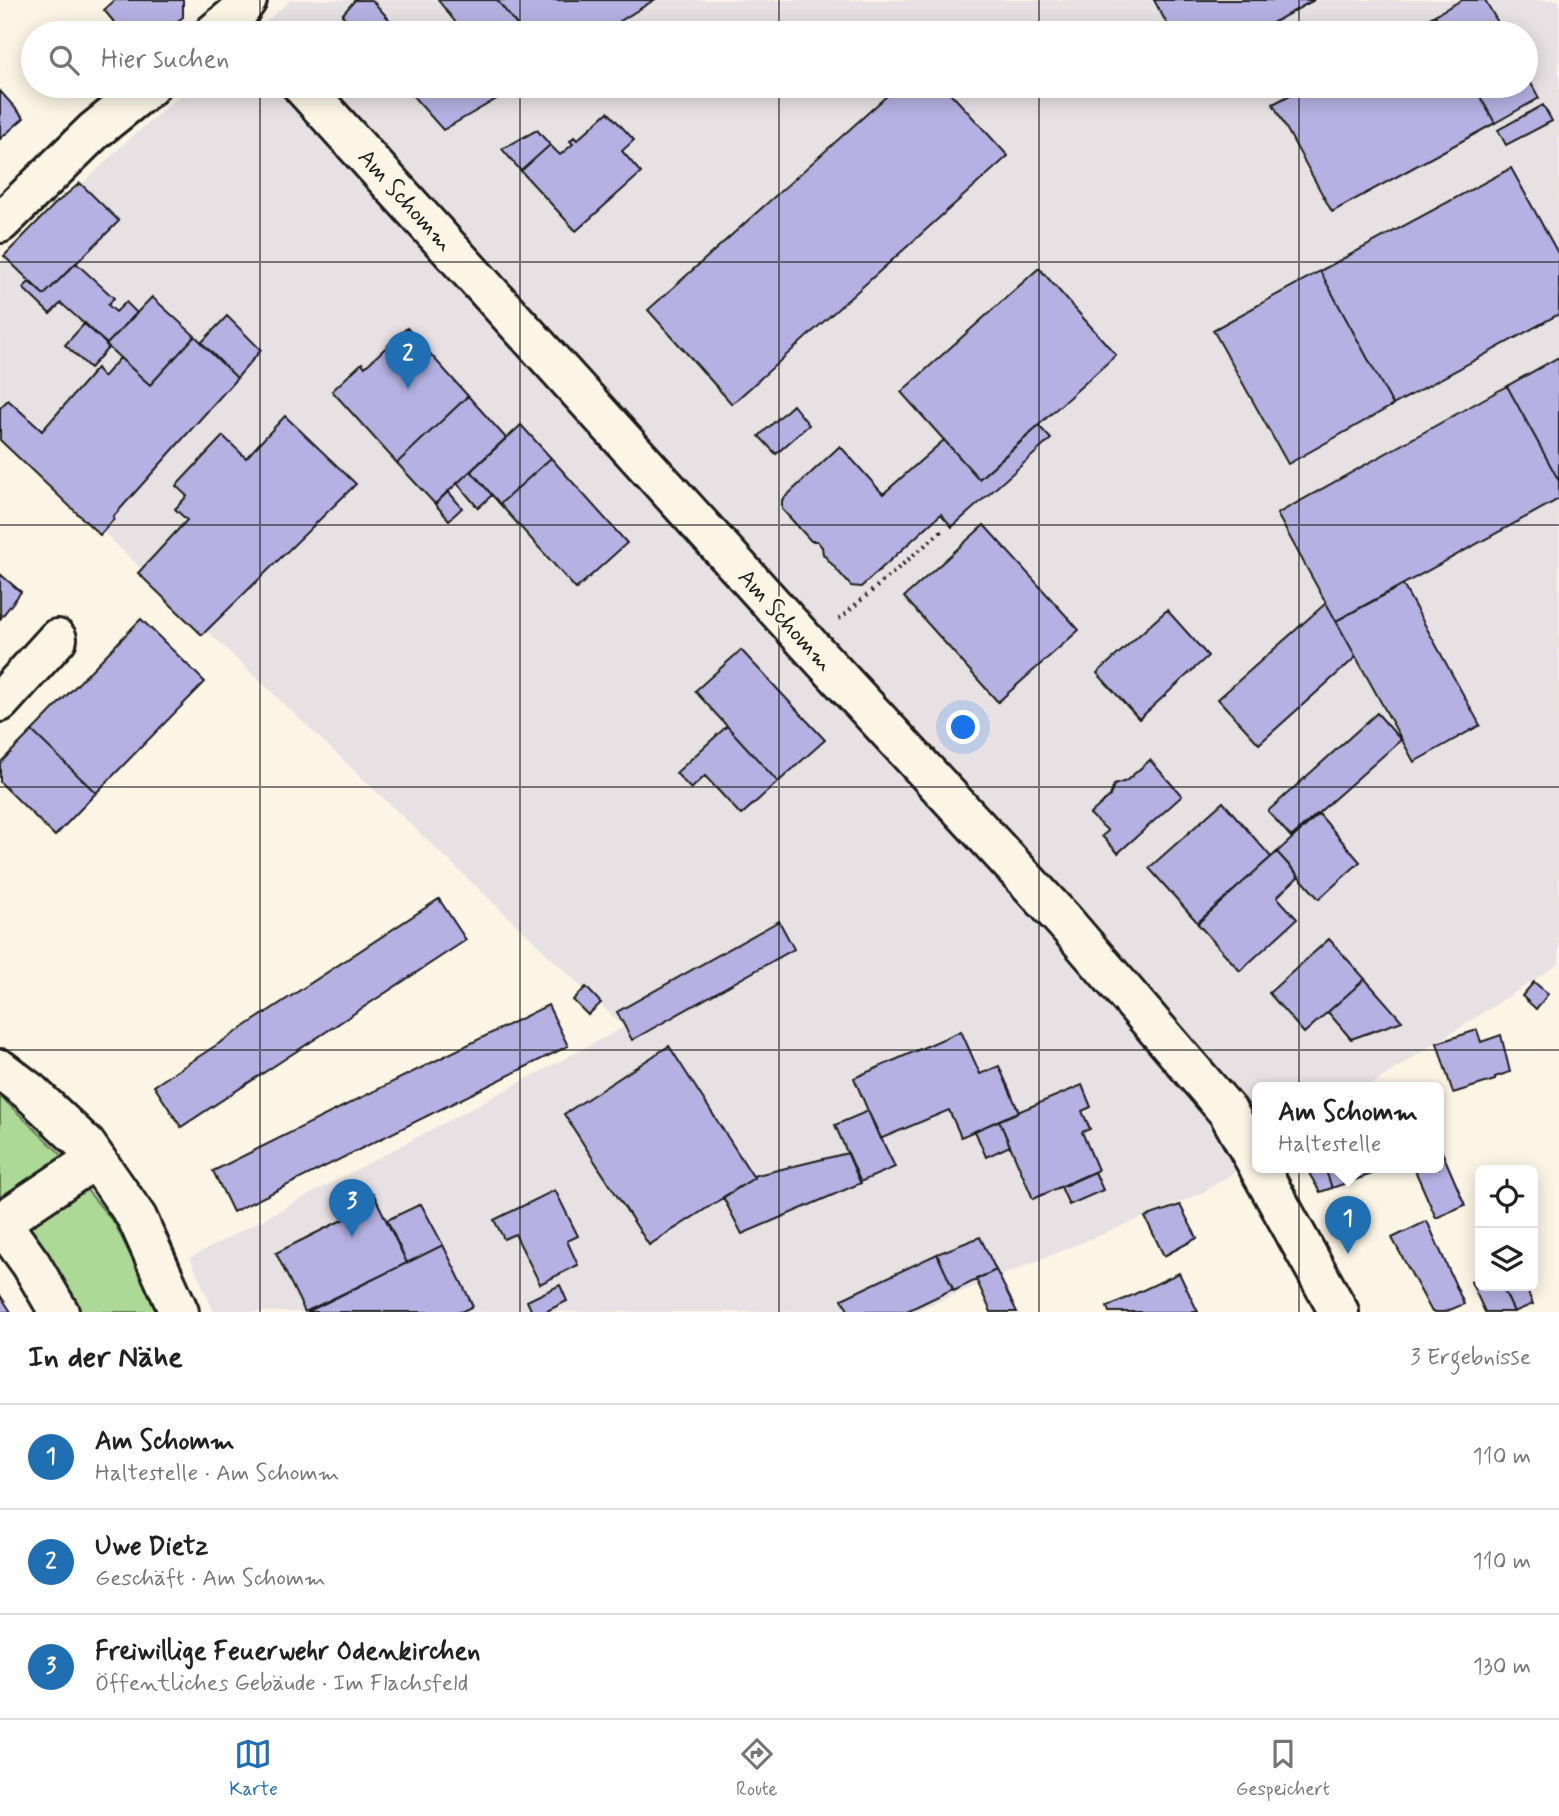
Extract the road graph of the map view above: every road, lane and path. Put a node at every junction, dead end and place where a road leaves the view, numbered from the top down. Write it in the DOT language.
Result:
graph roads {
  1 [pos="135,98"];
  2 [pos="313,98"];
  3 [pos="0,223"];
  4 [pos="944,529"];
  5 [pos="58,639"];
  6 [pos="809,645"];
  7 [pos="0,702"];
  8 [pos="0,1069"];
  9 [pos="1252,1155"];
  10 [pos="95,1158"];
  11 [pos="1262,1173"];
  12 [pos="0,1222"];
  13 [pos="59,1312"];
  14 [pos="178,1312"];
  15 [pos="1339,1312"];
  1 -- 3 [label="street"];
  2 -- 6 [label="street, Am Schomm"];
  4 -- 6 [label="path"];
  5 -- 7 [label="street"];
  6 -- 9 [label="street, Am Schomm"];
  8 -- 10 [label="street"];
  10 -- 12 [label="street"];
  10 -- 14 [label="street"];
  11 -- 15 [label="street, Am Schomm"];
  12 -- 13 [label="street"];
}
